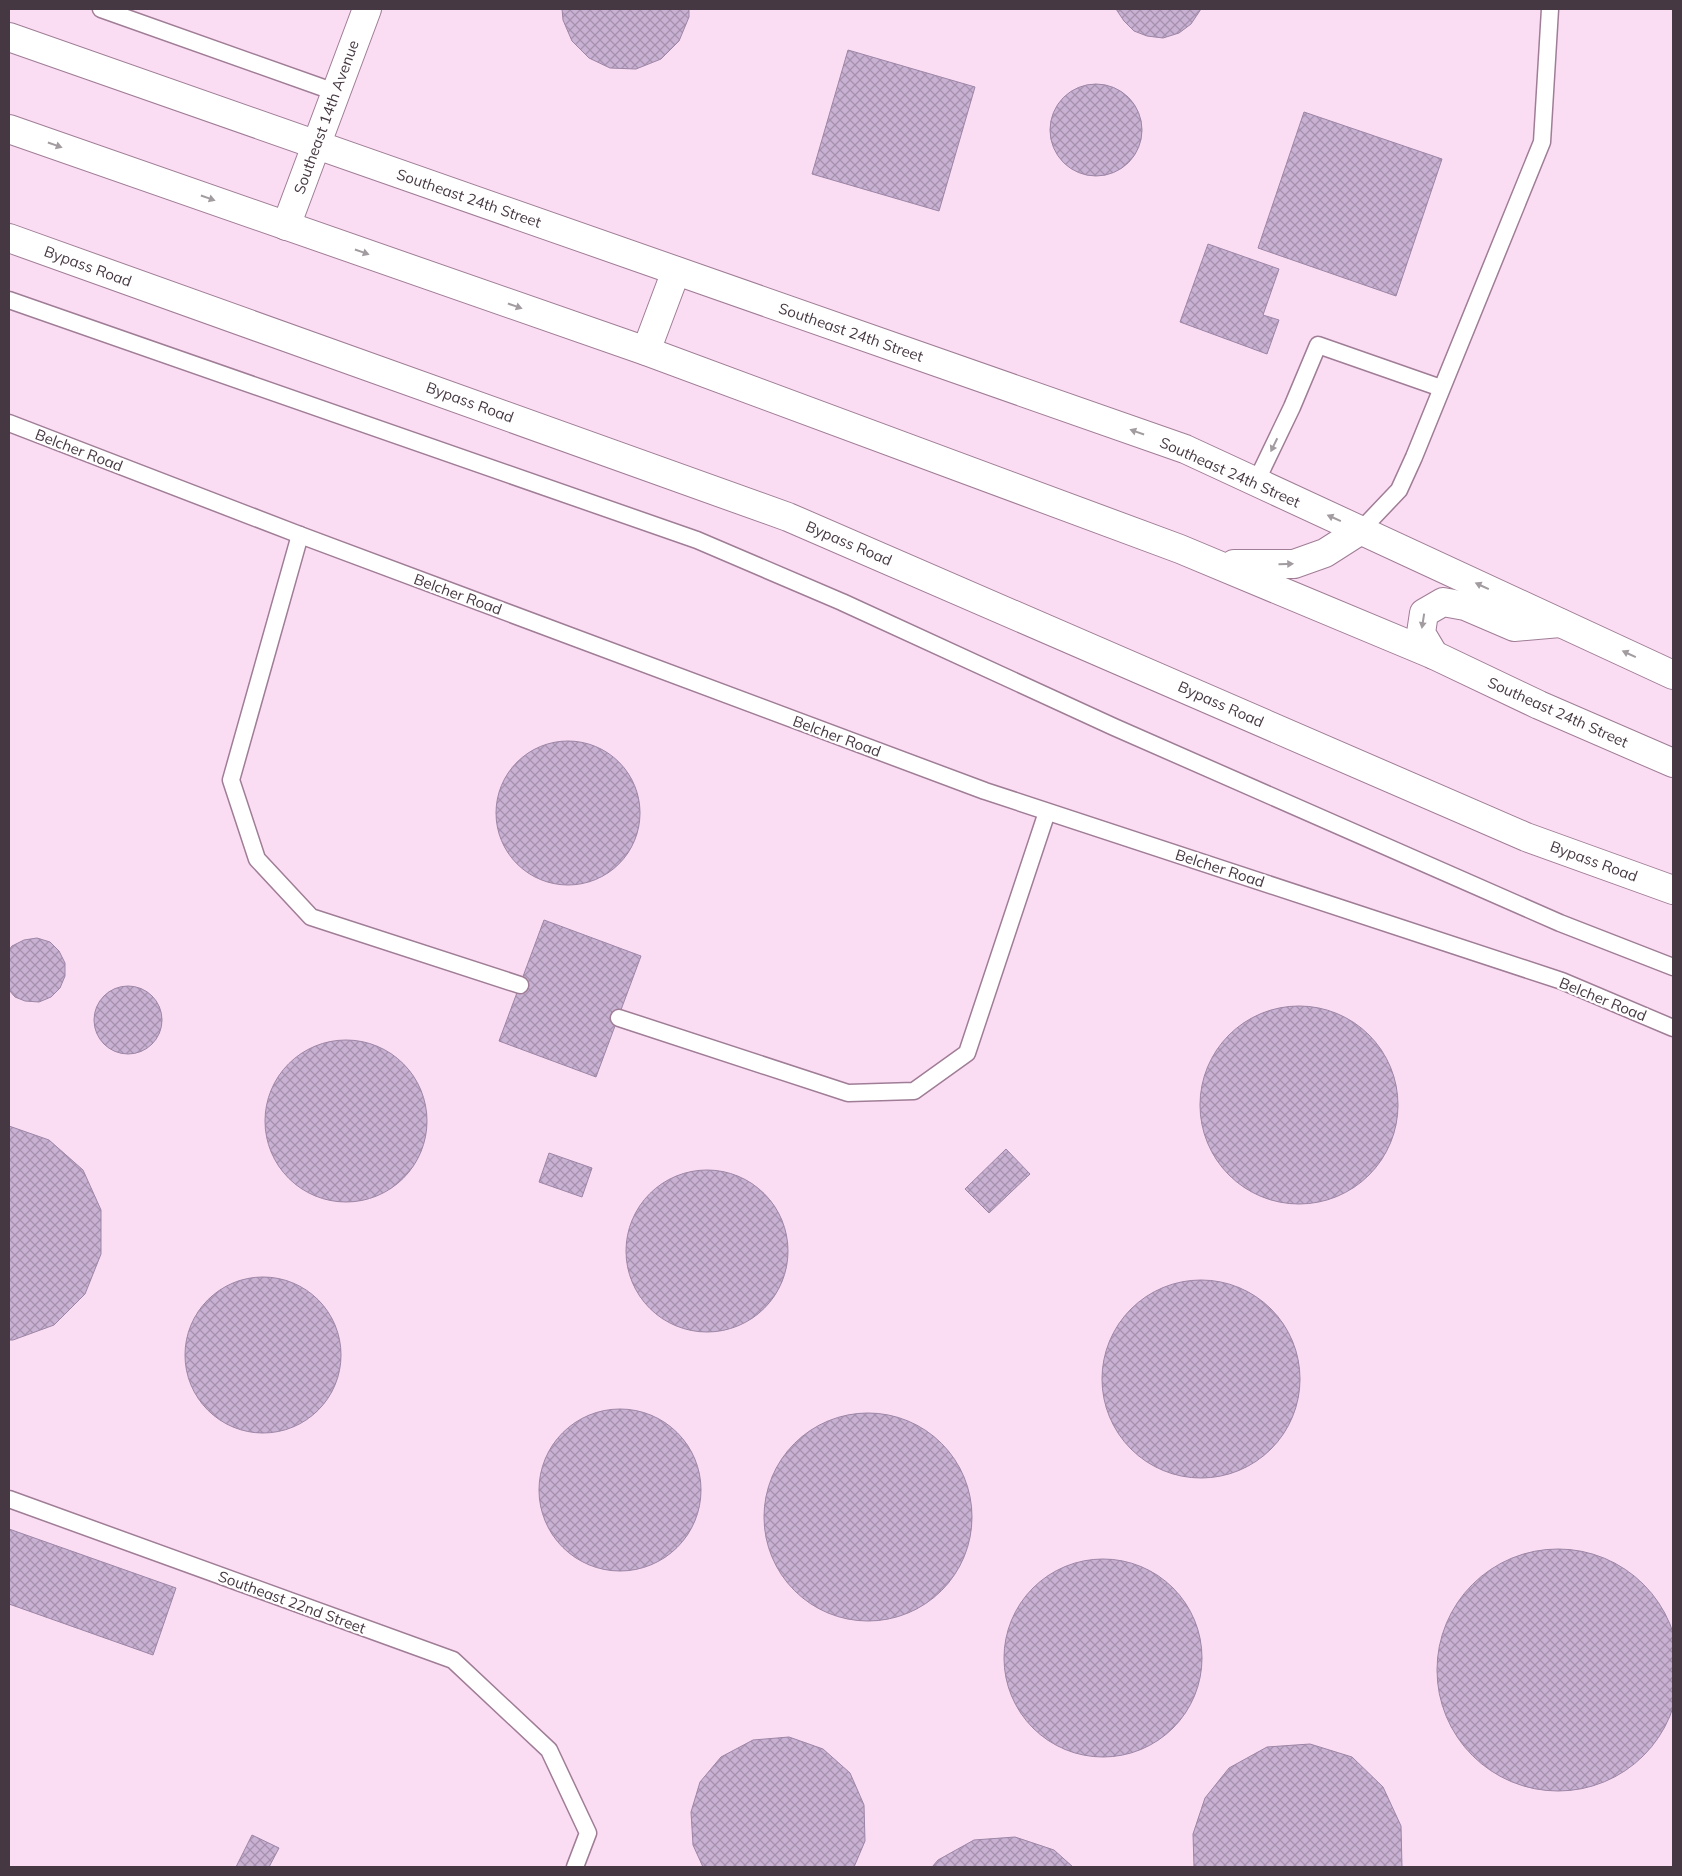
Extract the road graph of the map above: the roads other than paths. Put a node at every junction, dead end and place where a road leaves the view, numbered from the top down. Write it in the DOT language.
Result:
graph roads {
  1 [pos="101,9"];
  2 [pos="367,9"];
  3 [pos="1550,9"];
  4 [pos="9,37"];
  5 [pos="336,92"];
  6 [pos="9,129"];
  7 [pos="316,144"];
  8 [pos="286,226"];
  9 [pos="9,238"];
  10 [pos="676,270"];
  11 [pos="9,300"];
  12 [pos="646,351"];
  13 [pos="1441,388"];
  14 [pos="9,423"];
  15 [pos="1256,482"];
  16 [pos="1361,530"];
  17 [pos="300,535"];
  18 [pos="1220,564"];
  19 [pos="1561,623"];
  20 [pos="1434,655"];
  21 [pos="1673,675"];
  22 [pos="1673,763"];
  23 [pos="1047,812"];
  24 [pos="1673,890"];
  25 [pos="1673,968"];
  26 [pos="520,985"];
  27 [pos="618,1018"];
  28 [pos="1673,1028"];
  29 [pos="9,1499"];
  30 [pos="575,1867"];
  1 -- 5 [label="lane"];
  2 -- 5 [label="street, Southeast 14th Avenue"];
  3 -- 13 [label="lane"];
  4 -- 7 [label="street, Southeast 24th Street"];
  5 -- 7 [label="street, Southeast 14th Avenue"];
  6 -- 8 [label="street, Southeast 24th Street, one-way"];
  7 -- 8 [label="street, Southeast 14th Avenue"];
  7 -- 10 [label="street, Southeast 24th Street"];
  8 -- 12 [label="street, Southeast 24th Street, one-way"];
  9 -- 24 [label="street, Bypass Road"];
  10 -- 12 [label="street"];
  15 -- 10 [label="street, Southeast 24th Street, one-way"];
  11 -- 25 [label="lane"];
  12 -- 18 [label="street, Southeast 24th Street"];
  13 -- 15 [label="lane, one-way"];
  13 -- 16 [label="lane"];
  14 -- 17 [label="lane, Belcher Road"];
  16 -- 15 [label="street, Southeast 24th Street, one-way"];
  18 -- 16 [label="street, one-way"];
  19 -- 16 [label="street, Southeast 24th Street, one-way"];
  17 -- 23 [label="lane, Belcher Road"];
  17 -- 26 [label="lane"];
  18 -- 20 [label="street, Southeast 24th Street"];
  19 -- 20 [label="street, one-way"];
  21 -- 19 [label="street, Southeast 24th Street, one-way"];
  20 -- 22 [label="street, Southeast 24th Street"];
  23 -- 27 [label="lane"];
  23 -- 28 [label="lane, Belcher Road"];
  29 -- 30 [label="lane, Southeast 22nd Street"];
}
